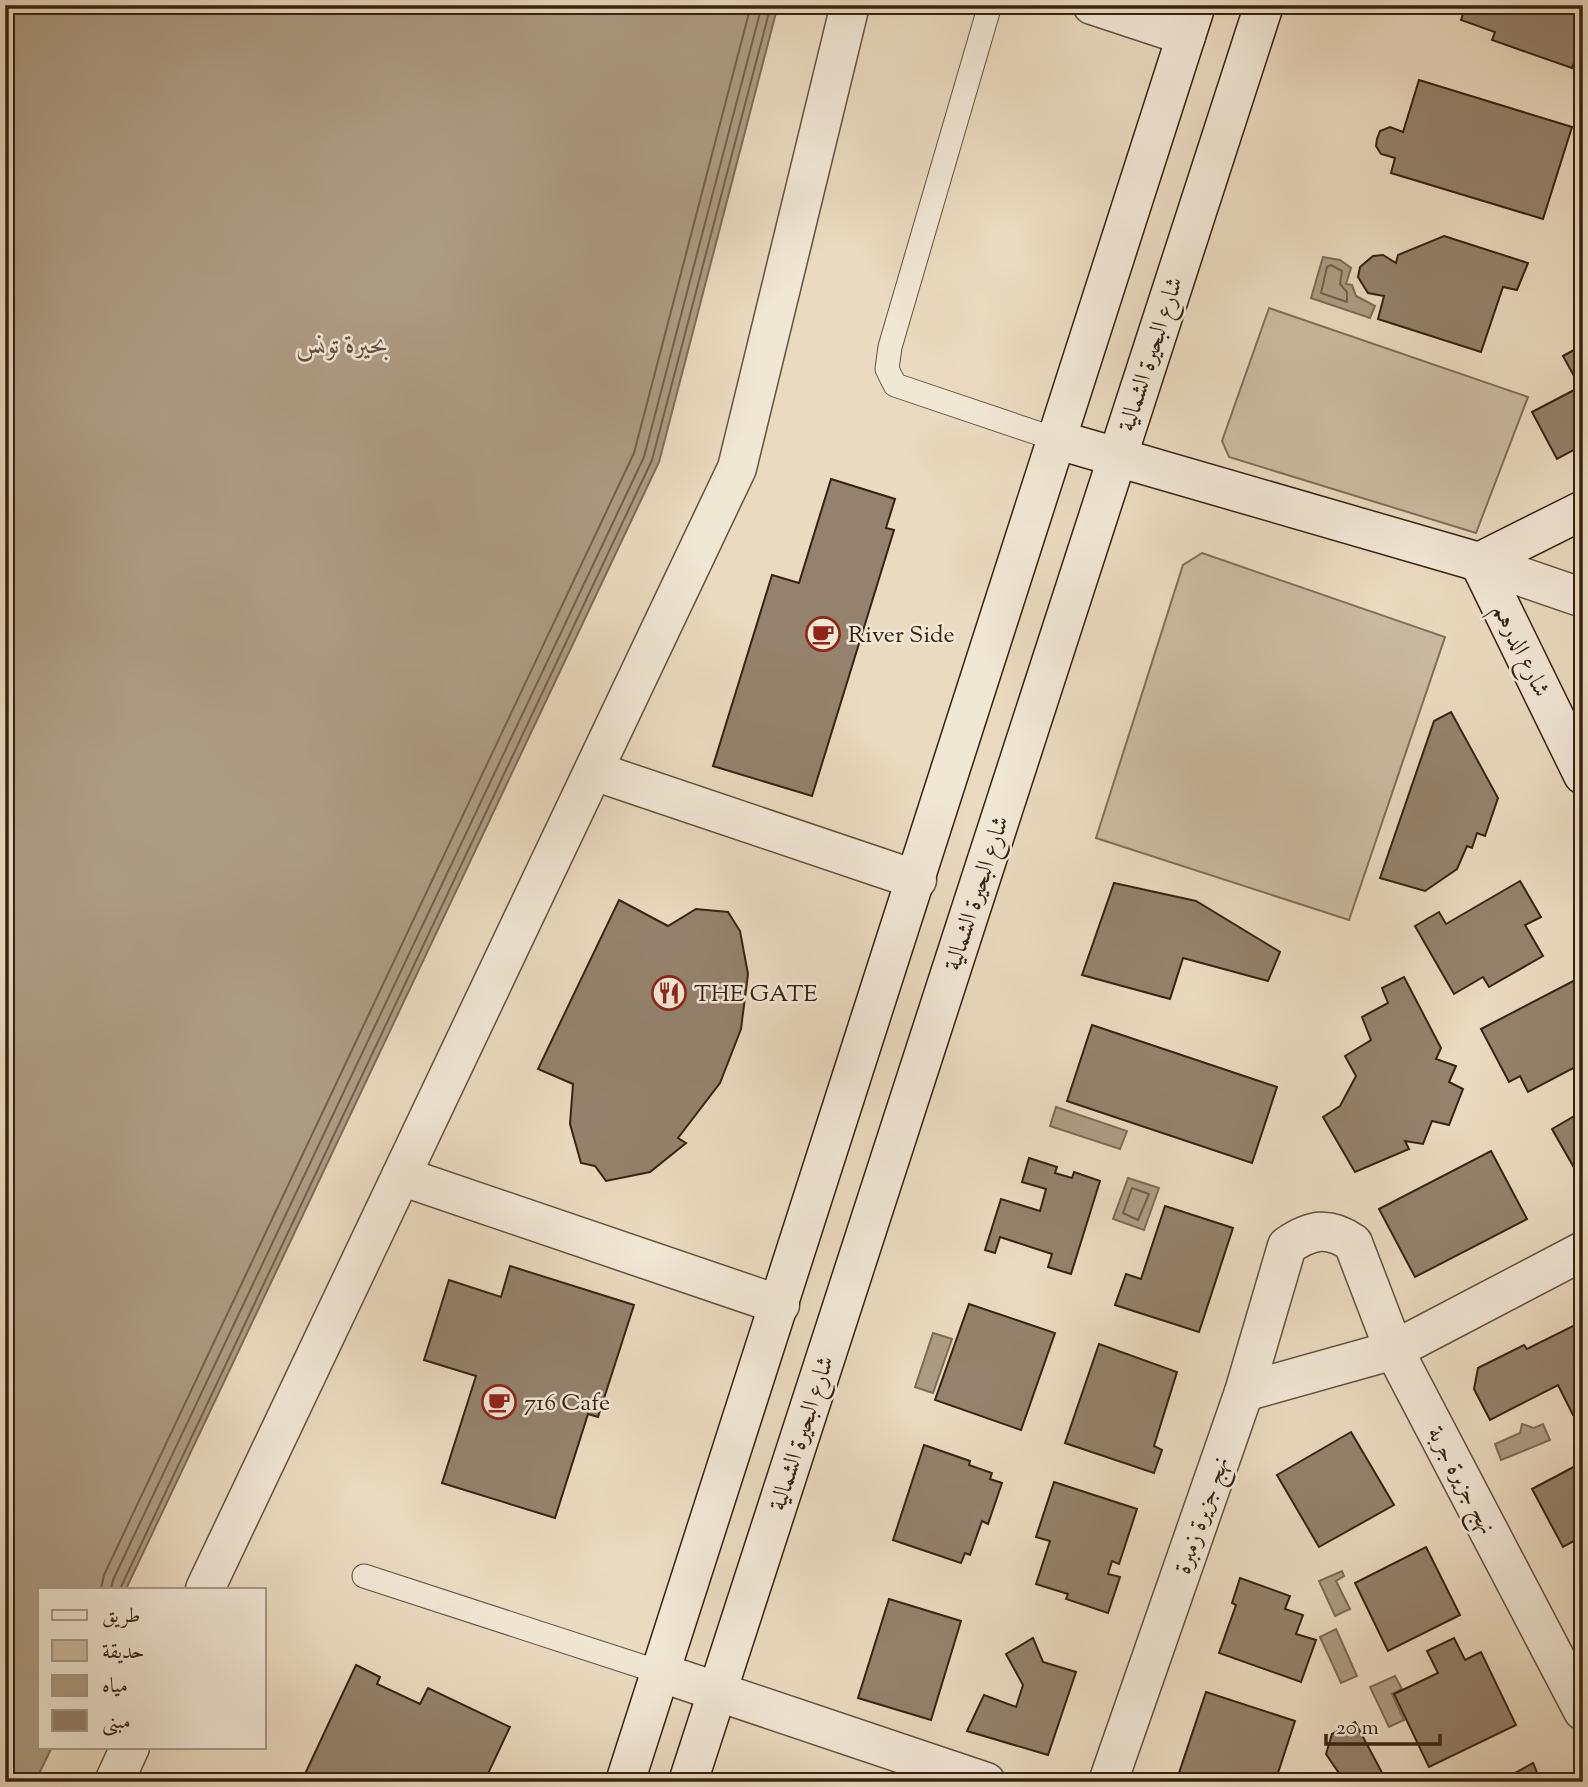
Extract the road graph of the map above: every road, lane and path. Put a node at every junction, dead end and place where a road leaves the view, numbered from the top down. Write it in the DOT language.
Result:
graph roads {
  1 [pos="850,5"];
  2 [pos="990,5"];
  3 [pos="1092,5"];
  4 [pos="1264,5"];
  5 [pos="1186,15"];
  6 [pos="1058,440"];
  7 [pos="1116,459"];
  8 [pos="1583,510"];
  9 [pos="1479,562"];
  10 [pos="1583,598"];
  11 [pos="594,771"];
  12 [pos="1583,775"];
  13 [pos="917,880"];
  14 [pos="401,1176"];
  15 [pos="1287,1246"];
  16 [pos="1583,1251"];
  17 [pos="780,1305"];
  18 [pos="1394,1350"];
  19 [pos="1244,1392"];
  20 [pos="364,1576"];
  21 [pos="205,1588"];
  22 [pos="659,1672"];
  23 [pos="717,1692"];
  24 [pos="1583,1711"];
  25 [pos="130,1748"];
  26 [pos="114,1782"];
  27 [pos="625,1782"];
  28 [pos="688,1782"];
  29 [pos="986,1782"];
  30 [pos="1108,1782"];
  1 -- 11 [label="street"];
  2 -- 6 [label="lane"];
  3 -- 5 [label="street"];
  4 -- 7 [label="street, شارع البحيرة الشمالية"];
  5 -- 6 [label="street"];
  6 -- 7 [label="street"];
  6 -- 13 [label="street"];
  7 -- 9 [label="street"];
  7 -- 23 [label="street, شارع البحيرة الشمالية"];
  8 -- 9 [label="street"];
  9 -- 10 [label="street"];
  9 -- 12 [label="street, شارع الدرهم"];
  11 -- 13 [label="street"];
  11 -- 14 [label="street"];
  13 -- 17 [label="street"];
  14 -- 17 [label="street"];
  14 -- 21 [label="street"];
  15 -- 18 [label="street, نهج جزيرة جربة"];
  15 -- 19 [label="street, نهج جزيرة زمبرة"];
  16 -- 18 [label="street"];
  17 -- 22 [label="street"];
  18 -- 19 [label="street"];
  18 -- 24 [label="street, نهج جزيرة جربة"];
  19 -- 30 [label="street, نهج جزيرة زمبرة"];
  20 -- 22 [label="lane"];
  22 -- 23 [label="street"];
  22 -- 27 [label="street"];
  23 -- 28 [label="street, شارع البحيرة الشمالية"];
  23 -- 29 [label="street"];
  25 -- 26 [label="street"];
}
